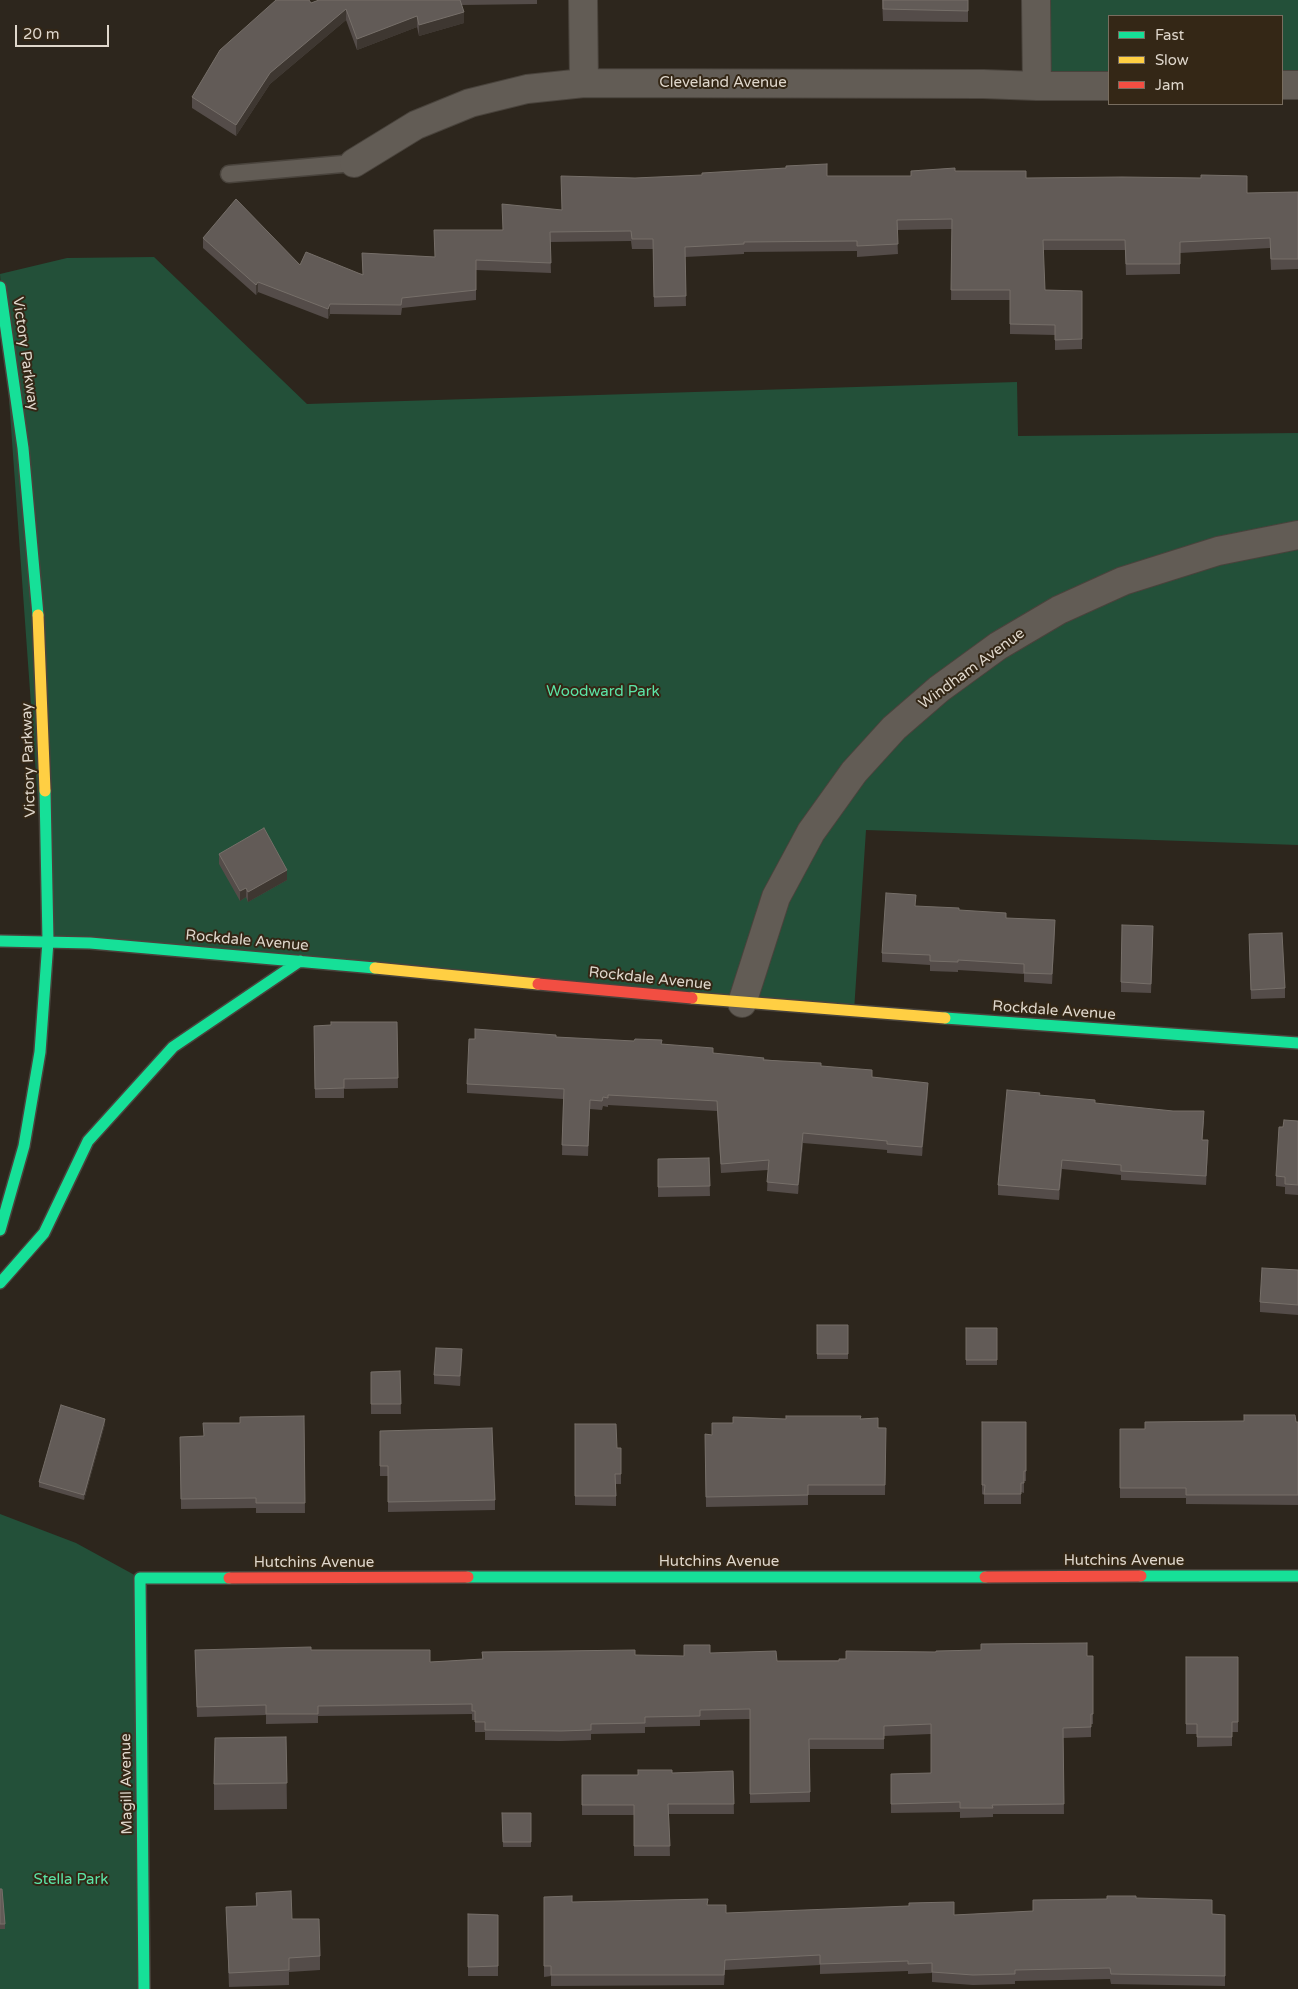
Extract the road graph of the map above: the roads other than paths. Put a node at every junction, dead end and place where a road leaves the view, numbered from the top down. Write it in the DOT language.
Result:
graph roads {
  1 [pos="583,0"];
  2 [pos="1036,0"];
  3 [pos="584,83"];
  4 [pos="1283,85"];
  5 [pos="1298,85"];
  6 [pos="1037,86"];
  7 [pos="1108,86"];
  8 [pos="354,163"];
  9 [pos="229,174"];
  10 [pos="0,287"];
  11 [pos="1298,534"];
  12 [pos="0,941"];
  13 [pos="48,941"];
  14 [pos="300,961"];
  15 [pos="742,1003"];
  16 [pos="1298,1043"];
  17 [pos="0,1230"];
  18 [pos="0,1283"];
  19 [pos="1298,1576"];
  20 [pos="140,1578"];
  21 [pos="144,1989"];
  1 -- 3 [label="street"];
  2 -- 6 [label="street"];
  3 -- 6 [label="street, Cleveland Avenue"];
  3 -- 8 [label="street, Cleveland Avenue"];
  4 -- 5 [label="street"];
  6 -- 7 [label="street, Cleveland Avenue"];
  8 -- 9 [label="lane"];
  10 -- 13 [label="street, Victory Parkway"];
  11 -- 15 [label="street, Windham Avenue"];
  12 -- 13 [label="street, Rockdale Avenue"];
  13 -- 14 [label="street, Rockdale Avenue"];
  13 -- 17 [label="street, Victory Parkway"];
  14 -- 15 [label="street, Rockdale Avenue"];
  14 -- 18 [label="street"];
  15 -- 16 [label="street, Rockdale Avenue"];
  19 -- 20 [label="street, Hutchins Avenue"];
  20 -- 21 [label="street, Magill Avenue"];
}
